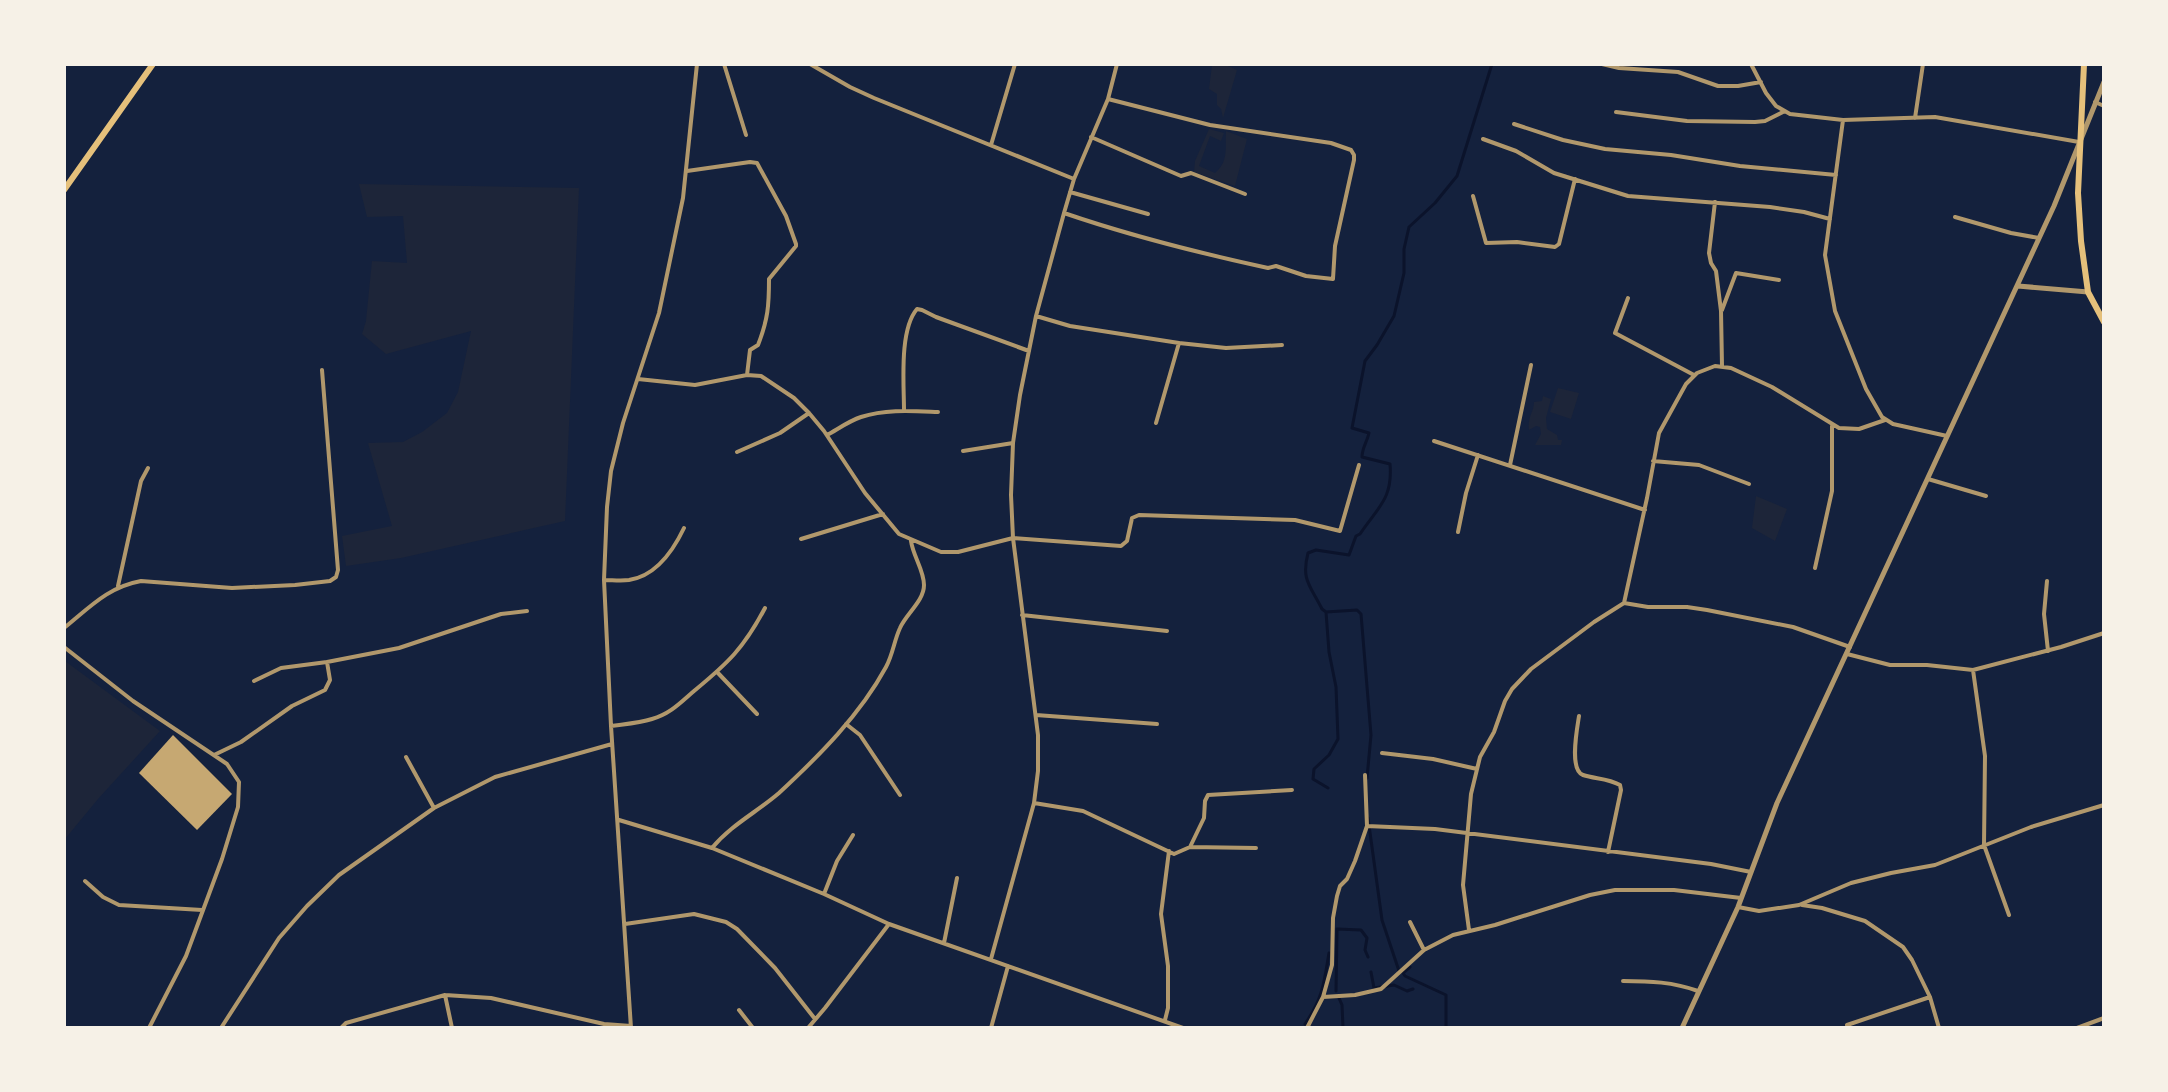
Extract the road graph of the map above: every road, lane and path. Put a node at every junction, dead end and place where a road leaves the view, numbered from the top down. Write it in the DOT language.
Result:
graph roads {
  1 [pos="153,64"];
  2 [pos="697,64"];
  3 [pos="724,64"];
  4 [pos="810,64"];
  5 [pos="1015,64"];
  6 [pos="1117,64"];
  7 [pos="1602,64"];
  8 [pos="1751,64"];
  9 [pos="1923,64"];
  10 [pos="2084,64"];
  11 [pos="1761,82"];
  12 [pos="2103,82"];
  13 [pos="1108,99"];
  14 [pos="2095,102"];
  15 [pos="2103,106"];
  16 [pos="1616,112"];
  17 [pos="1783,112"];
  18 [pos="1915,118"];
  19 [pos="1843,120"];
  20 [pos="1514,124"];
  21 [pos="746,135"];
  22 [pos="1091,137"];
  23 [pos="1483,139"];
  24 [pos="2080,139"];
  25 [pos="991,145"];
  26 [pos="687,171"];
  27 [pos="1836,175"];
  28 [pos="1074,179"];
  29 [pos="1575,179"];
  30 [pos="64,190"];
  31 [pos="1070,192"];
  32 [pos="1245,194"];
  33 [pos="1473,196"];
  34 [pos="1715,202"];
  35 [pos="1064,213"];
  36 [pos="1148,214"];
  37 [pos="1955,217"];
  38 [pos="1830,219"];
  39 [pos="2039,238"];
  40 [pos="1779,280"];
  41 [pos="2018,286"];
  42 [pos="2088,292"];
  43 [pos="1628,298"];
  44 [pos="1721,310"];
  45 [pos="1036,316"];
  46 [pos="2103,322"];
  47 [pos="1179,343"];
  48 [pos="1282,345"];
  49 [pos="1029,351"];
  50 [pos="1531,365"];
  51 [pos="1722,366"];
  52 [pos="322,370"];
  53 [pos="747,375"];
  54 [pos="1694,375"];
  55 [pos="638,379"];
  56 [pos="904,410"];
  57 [pos="938,412"];
  58 [pos="809,413"];
  59 [pos="1885,420"];
  60 [pos="1156,423"];
  61 [pos="1832,426"];
  62 [pos="826,435"];
  63 [pos="1947,436"];
  64 [pos="1434,441"];
  65 [pos="1013,443"];
  66 [pos="963,451"];
  67 [pos="737,452"];
  68 [pos="1478,455"];
  69 [pos="1653,461"];
  70 [pos="1359,465"];
  71 [pos="1510,465"];
  72 [pos="148,468"];
  73 [pos="1927,478"];
  74 [pos="1749,484"];
  75 [pos="1986,496"];
  76 [pos="1645,510"];
  77 [pos="883,514"];
  78 [pos="684,528"];
  79 [pos="1458,532"];
  80 [pos="1013,538"];
  81 [pos="801,539"];
  82 [pos="911,540"];
  83 [pos="1815,568"];
  84 [pos="604,580"];
  85 [pos="2048,581"];
  86 [pos="118,587"];
  87 [pos="1624,603"];
  88 [pos="765,608"];
  89 [pos="527,611"];
  90 [pos="1022,615"];
  91 [pos="64,628"];
  92 [pos="1167,631"];
  93 [pos="2103,633"];
  94 [pos="64,647"];
  95 [pos="1850,647"];
  96 [pos="2048,651"];
  97 [pos="1847,654"];
  98 [pos="327,662"];
  99 [pos="1973,670"];
  100 [pos="718,673"];
  101 [pos="254,681"];
  102 [pos="757,714"];
  103 [pos="1036,715"];
  104 [pos="1579,716"];
  105 [pos="846,724"];
  106 [pos="1157,724"];
  107 [pos="611,726"];
  108 [pos="613,744"];
  109 [pos="1382,753"];
  110 [pos="214,755"];
  111 [pos="406,757"];
  112 [pos="1477,768"];
  113 [pos="1365,775"];
  114 [pos="1292,790"];
  115 [pos="900,795"];
  116 [pos="1034,803"];
  117 [pos="2103,805"];
  118 [pos="434,808"];
  119 [pos="618,820"];
  120 [pos="1367,826"];
  121 [pos="1467,833"];
  122 [pos="853,835"];
  123 [pos="1984,845"];
  124 [pos="1190,847"];
  125 [pos="712,848"];
  126 [pos="1256,848"];
  127 [pos="1169,851"];
  128 [pos="1608,852"];
  129 [pos="1751,872"];
  130 [pos="957,878"];
  131 [pos="85,880"];
  132 [pos="824,894"];
  133 [pos="1741,898"];
  134 [pos="1799,905"];
  135 [pos="1738,907"];
  136 [pos="202,910"];
  137 [pos="2009,915"];
  138 [pos="1410,922"];
  139 [pos="625,924"];
  140 [pos="889,924"];
  141 [pos="1469,930"];
  142 [pos="944,943"];
  143 [pos="1424,950"];
  144 [pos="991,959"];
  145 [pos="1008,966"];
  146 [pos="1623,981"];
  147 [pos="1698,991"];
  148 [pos="445,995"];
  149 [pos="1323,997"];
  150 [pos="1930,997"];
  151 [pos="739,1010"];
  152 [pos="2103,1018"];
  153 [pos="815,1019"];
  154 [pos="1165,1020"];
  155 [pos="1847,1025"];
  156 [pos="631,1027"];
  157 [pos="149,1028"];
  158 [pos="221,1028"];
  159 [pos="341,1028"];
  160 [pos="452,1028"];
  161 [pos="753,1028"];
  162 [pos="808,1028"];
  163 [pos="991,1028"];
  164 [pos="1184,1028"];
  165 [pos="1307,1028"];
  166 [pos="1682,1028"];
  167 [pos="1939,1028"];
  168 [pos="2077,1028"];
  1 -- 30 [label="main road"];
  2 -- 26 [label="street"];
  3 -- 21 [label="street"];
  4 -- 25 [label="street"];
  5 -- 25 [label="street"];
  6 -- 13 [label="street"];
  7 -- 11 [label="street"];
  8 -- 11 [label="street"];
  9 -- 18 [label="street"];
  10 -- 24 [label="main road"];
  11 -- 17 [label="street"];
  12 -- 14 [label="street"];
  13 -- 22 [label="street"];
  13 -- 35 [label="street"];
  14 -- 15 [label="street"];
  14 -- 24 [label="street"];
  16 -- 17 [label="street"];
  17 -- 19 [label="street"];
  18 -- 19 [label="street"];
  18 -- 24 [label="street"];
  19 -- 27 [label="street"];
  20 -- 27 [label="street"];
  22 -- 28 [label="street"];
  22 -- 32 [label="street"];
  23 -- 29 [label="street"];
  24 -- 39 [label="street"];
  24 -- 42 [label="main road"];
  25 -- 28 [label="street"];
  26 -- 53 [label="street"];
  26 -- 55 [label="street"];
  27 -- 38 [label="street"];
  28 -- 31 [label="street"];
  29 -- 33 [label="street"];
  29 -- 34 [label="street"];
  31 -- 35 [label="street"];
  31 -- 36 [label="street"];
  34 -- 38 [label="street"];
  34 -- 44 [label="street"];
  35 -- 45 [label="street"];
  37 -- 39 [label="street"];
  38 -- 59 [label="street"];
  39 -- 41 [label="street"];
  40 -- 44 [label="street"];
  41 -- 42 [label="street"];
  41 -- 63 [label="street"];
  42 -- 46 [label="main road"];
  43 -- 54 [label="street"];
  44 -- 51 [label="street"];
  45 -- 47 [label="street"];
  45 -- 49 [label="street"];
  47 -- 48 [label="street"];
  47 -- 60 [label="street"];
  49 -- 56 [label="street"];
  49 -- 65 [label="street"];
  50 -- 71 [label="street"];
  51 -- 54 [label="street"];
  51 -- 61 [label="street"];
  52 -- 86 [label="street"];
  53 -- 55 [label="street"];
  53 -- 58 [label="street"];
  54 -- 69 [label="street"];
  55 -- 84 [label="street"];
  56 -- 57 [label="street"];
  56 -- 62 [label="street"];
  58 -- 62 [label="street"];
  58 -- 67 [label="street"];
  59 -- 61 [label="street"];
  59 -- 63 [label="street"];
  61 -- 83 [label="street"];
  62 -- 77 [label="street"];
  63 -- 73 [label="street"];
  64 -- 68 [label="street"];
  65 -- 66 [label="street"];
  65 -- 80 [label="street"];
  68 -- 71 [label="street"];
  68 -- 79 [label="street"];
  69 -- 74 [label="street"];
  69 -- 76 [label="street"];
  70 -- 80 [label="street"];
  71 -- 76 [label="street"];
  72 -- 86 [label="street"];
  73 -- 75 [label="street"];
  73 -- 95 [label="street"];
  76 -- 87 [label="street"];
  77 -- 81 [label="street"];
  77 -- 82 [label="street"];
  78 -- 84 [label="street"];
  80 -- 82 [label="street"];
  80 -- 90 [label="street"];
  82 -- 105 [label="street"];
  84 -- 107 [label="street"];
  85 -- 96 [label="street"];
  86 -- 91 [label="street"];
  87 -- 95 [label="street"];
  87 -- 112 [label="street"];
  88 -- 100 [label="street"];
  89 -- 98 [label="street"];
  90 -- 92 [label="street"];
  90 -- 103 [label="street"];
  93 -- 96 [label="street"];
  94 -- 110 [label="street"];
  95 -- 97 [label="street"];
  96 -- 99 [label="street"];
  97 -- 99 [label="street"];
  97 -- 129 [label="street"];
  98 -- 101 [label="street"];
  98 -- 110 [label="street"];
  99 -- 123 [label="street"];
  100 -- 102 [label="street"];
  100 -- 107 [label="street"];
  103 -- 106 [label="street"];
  103 -- 116 [label="street"];
  104 -- 128 [label="street"];
  105 -- 115 [label="street"];
  105 -- 125 [label="street"];
  107 -- 108 [label="street"];
  108 -- 118 [label="street"];
  108 -- 119 [label="street"];
  109 -- 112 [label="street"];
  110 -- 136 [label="street"];
  111 -- 118 [label="street"];
  112 -- 121 [label="street"];
  113 -- 120 [label="street"];
  114 -- 124 [label="street"];
  116 -- 127 [label="street"];
  116 -- 144 [label="street"];
  117 -- 123 [label="street"];
  118 -- 158 [label="street"];
  119 -- 125 [label="street"];
  119 -- 139 [label="street"];
  120 -- 121 [label="street"];
  120 -- 149 [label="street"];
  121 -- 128 [label="street"];
  121 -- 141 [label="street"];
  122 -- 132 [label="street"];
  123 -- 134 [label="street"];
  123 -- 137 [label="street"];
  124 -- 126 [label="street"];
  124 -- 127 [label="street"];
  125 -- 132 [label="street"];
  127 -- 154 [label="street"];
  128 -- 129 [label="street"];
  129 -- 133 [label="street"];
  130 -- 142 [label="street"];
  131 -- 136 [label="street"];
  132 -- 140 [label="street"];
  133 -- 135 [label="street"];
  133 -- 141 [label="street"];
  134 -- 135 [label="street"];
  134 -- 150 [label="street"];
  135 -- 147 [label="street"];
  136 -- 157 [label="street"];
  138 -- 143 [label="street"];
  139 -- 153 [label="street"];
  139 -- 156 [label="street"];
  140 -- 142 [label="street"];
  140 -- 153 [label="street"];
  141 -- 143 [label="street"];
  142 -- 144 [label="street"];
  143 -- 149 [label="street"];
  144 -- 145 [label="street"];
  145 -- 154 [label="street"];
  145 -- 163 [label="street"];
  146 -- 147 [label="street"];
  147 -- 166 [label="street"];
  148 -- 156 [label="street"];
  148 -- 159 [label="street"];
  148 -- 160 [label="street"];
  149 -- 165 [label="street"];
  150 -- 155 [label="street"];
  150 -- 167 [label="street"];
  151 -- 161 [label="street"];
  152 -- 168 [label="street"];
  153 -- 162 [label="street"];
  154 -- 164 [label="street"];
}
